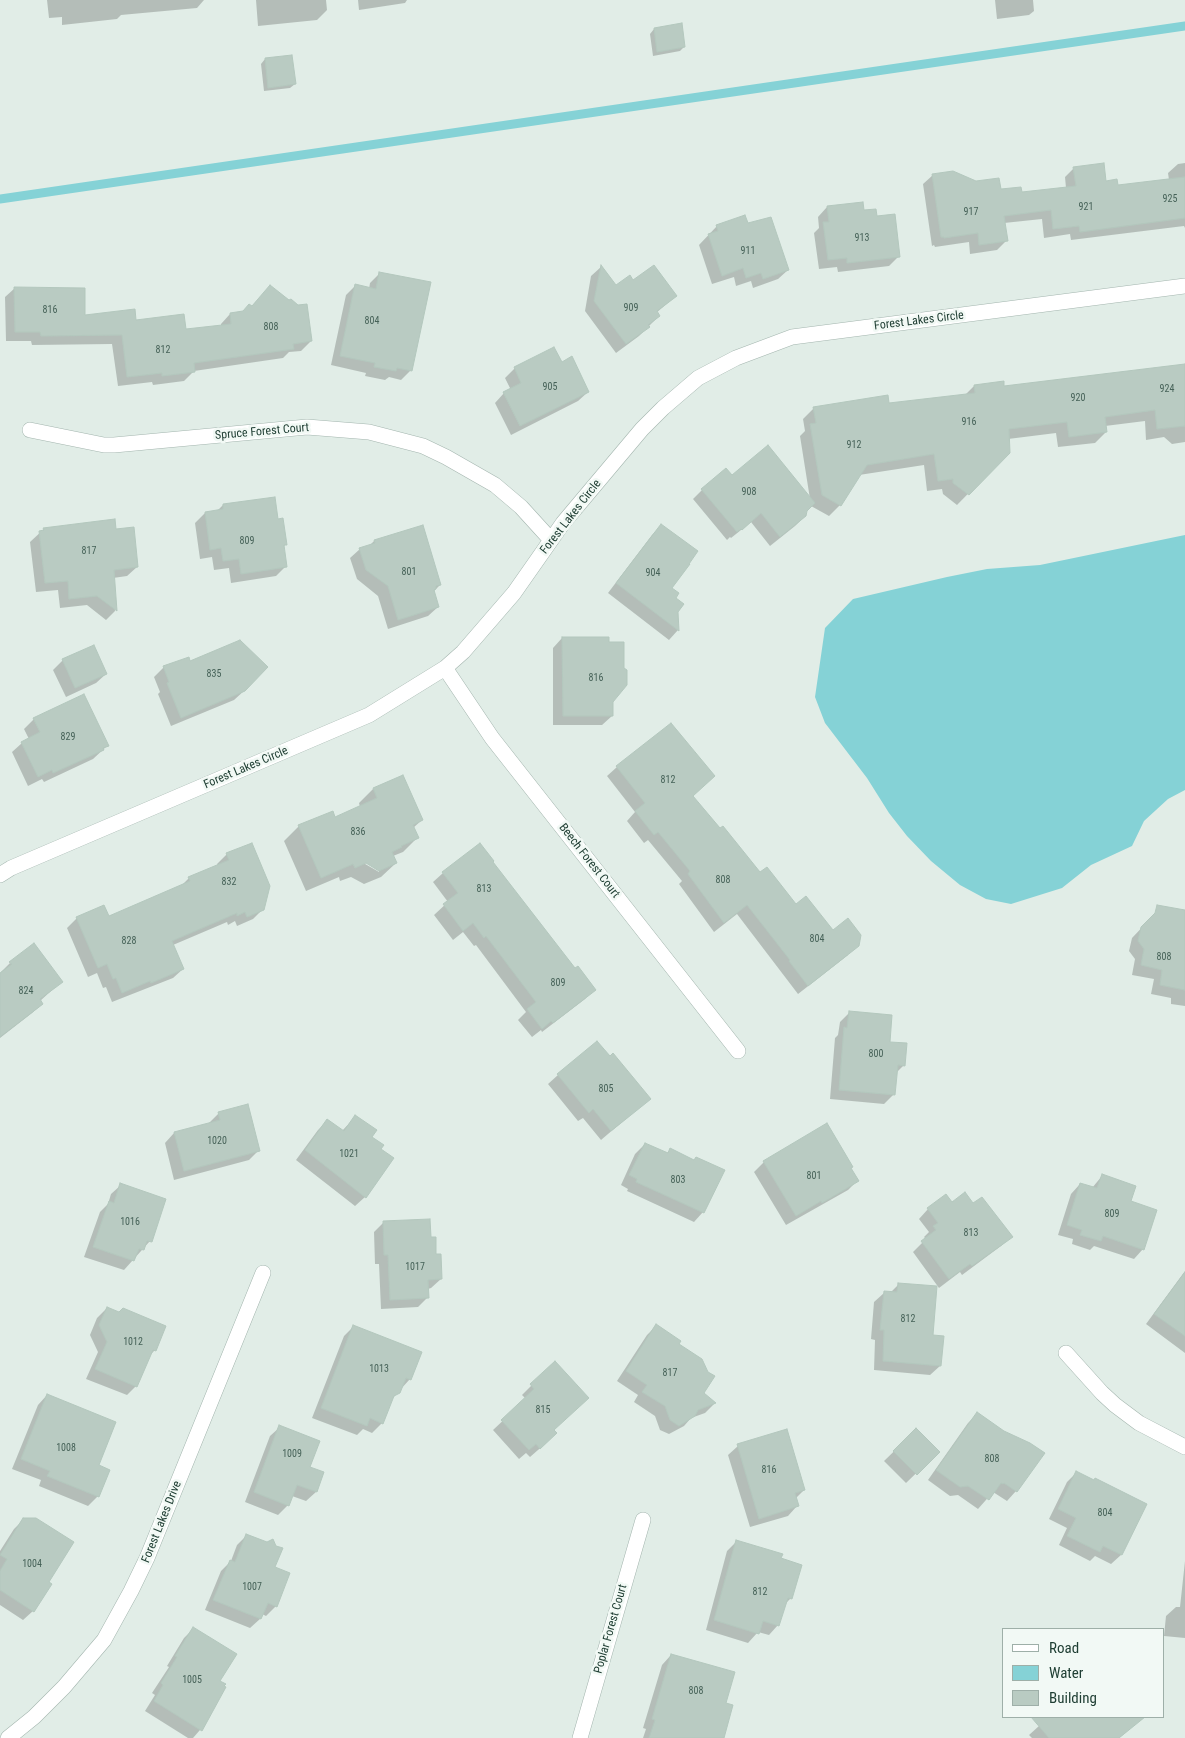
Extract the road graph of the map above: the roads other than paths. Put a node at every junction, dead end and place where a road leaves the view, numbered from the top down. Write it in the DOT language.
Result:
graph roads {
  1 [pos="1185,286"];
  2 [pos="30,430"];
  3 [pos="551,540"];
  4 [pos="445,668"];
  5 [pos="0,874"];
  6 [pos="738,1051"];
  7 [pos="263,1273"];
  8 [pos="1066,1353"];
  9 [pos="1185,1447"];
  10 [pos="643,1520"];
  11 [pos="8,1738"];
  12 [pos="580,1738"];
  1 -- 3 [label="street, Forest Lakes Circle"];
  2 -- 3 [label="street, Spruce Forest Court"];
  3 -- 4 [label="street, Forest Lakes Circle"];
  4 -- 5 [label="street, Forest Lakes Circle"];
  4 -- 6 [label="street, Beech Forest Court"];
  7 -- 11 [label="street, Forest Lakes Drive"];
  8 -- 9 [label="street"];
  10 -- 12 [label="street, Poplar Forest Court"];
}
